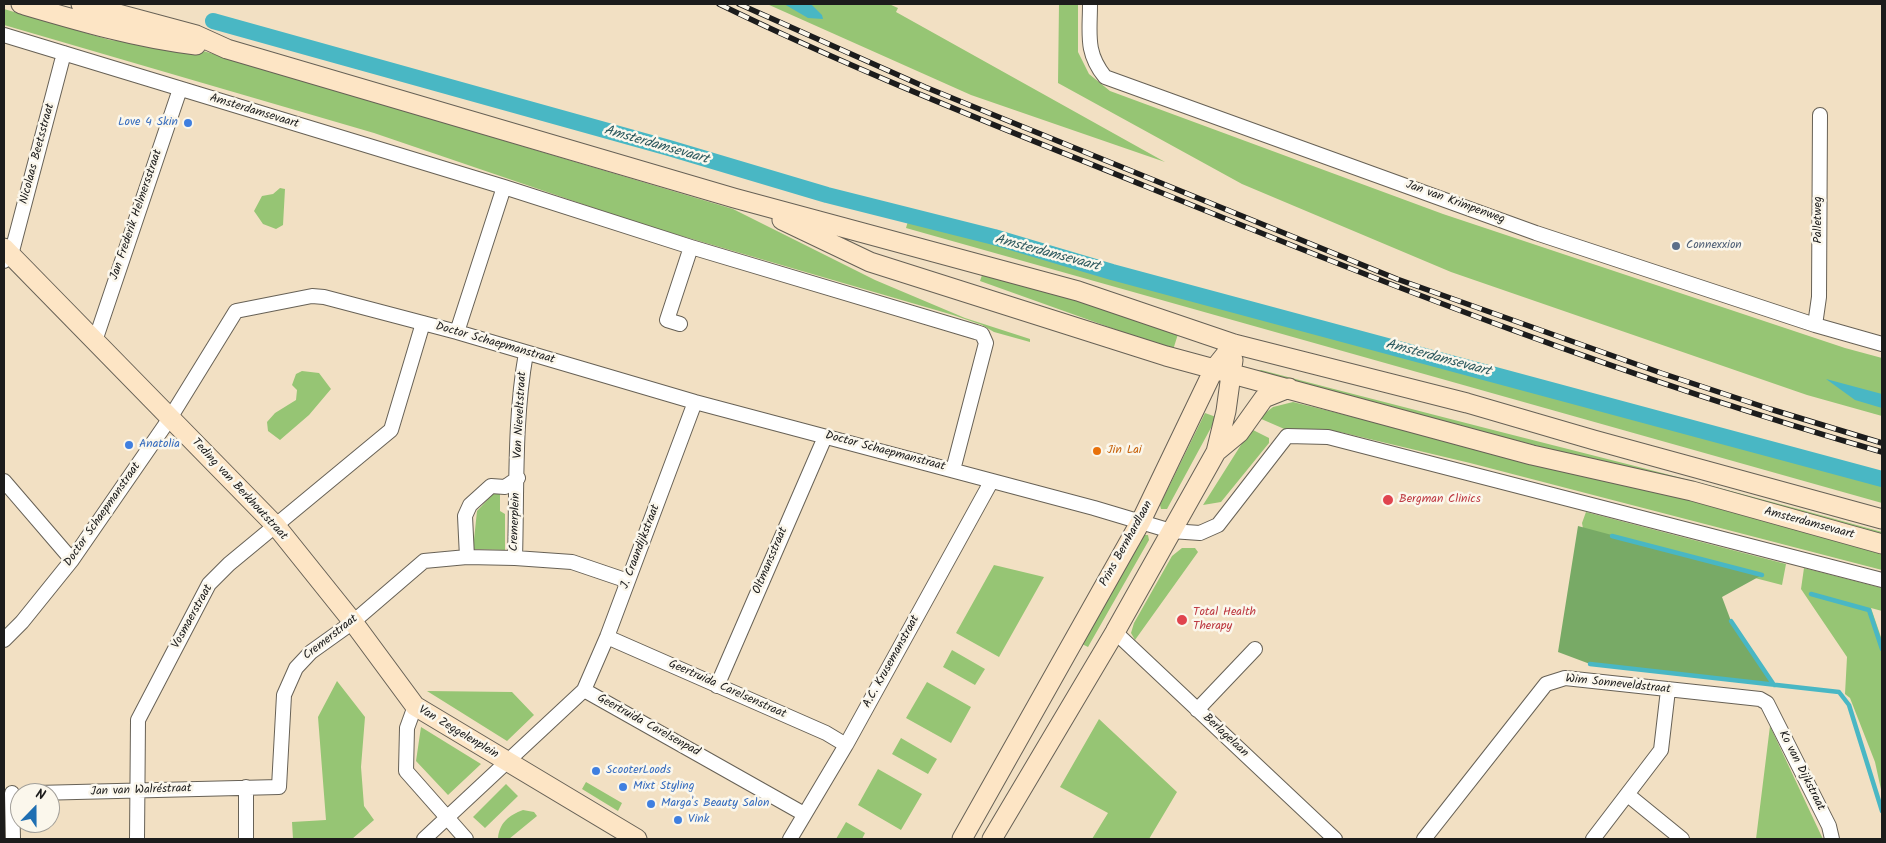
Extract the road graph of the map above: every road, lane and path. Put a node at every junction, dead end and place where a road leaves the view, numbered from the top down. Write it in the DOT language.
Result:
graph roads {
  1 [pos="21,4"];
  2 [pos="81,4"];
  3 [pos="1090,4"];
  4 [pos="4,35"];
  5 [pos="227,48"];
  6 [pos="64,53"];
  7 [pos="180,89"];
  8 [pos="1820,115"];
  9 [pos="504,187"];
  10 [pos="734,198"];
  11 [pos="690,247"];
  12 [pos="6,255"];
  13 [pos="423,323"];
  14 [pos="680,324"];
  15 [pos="1815,325"];
  16 [pos="457,332"];
  17 [pos="95,341"];
  18 [pos="1234,344"];
  19 [pos="1882,344"];
  20 [pos="526,353"];
  21 [pos="1224,371"];
  22 [pos="1289,388"];
  23 [pos="695,402"];
  24 [pos="170,418"];
  25 [pos="825,437"];
  26 [pos="1216,452"];
  27 [pos="953,470"];
  28 [pos="518,478"];
  29 [pos="4,481"];
  30 [pos="991,482"];
  31 [pos="1882,519"];
  32 [pos="1141,521"];
  33 [pos="276,526"];
  34 [pos="1171,531"];
  35 [pos="1882,544"];
  36 [pos="467,557"];
  37 [pos="515,558"];
  38 [pos="72,560"];
  39 [pos="1882,580"];
  40 [pos="628,581"];
  41 [pos="354,622"];
  42 [pos="1115,632"];
  43 [pos="607,637"];
  44 [pos="4,640"];
  45 [pos="1255,649"];
  46 [pos="717,686"];
  47 [pos="584,690"];
  48 [pos="1668,690"];
  49 [pos="1767,703"];
  50 [pos="415,706"];
  51 [pos="1197,710"];
  52 [pos="846,745"];
  53 [pos="507,763"];
  54 [pos="246,787"];
  55 [pos="137,791"];
  56 [pos="60,793"];
  57 [pos="1628,794"];
  58 [pos="804,814"];
  59 [pos="446,818"];
  60 [pos="1327,837"];
  61 [pos="137,839"];
  62 [pos="246,839"];
  63 [pos="424,839"];
  64 [pos="466,839"];
  65 [pos="637,839"];
  66 [pos="790,839"];
  67 [pos="962,839"];
  68 [pos="992,839"];
  69 [pos="1424,839"];
  70 [pos="1593,839"];
  71 [pos="1682,839"];
  72 [pos="1832,839"];
  1 -- 5 [label="main road, Amsterdamsevaart"];
  2 -- 5 [label="main road, Amsterdamsevaart"];
  3 -- 15 [label="street, Jan van Krimpenweg"];
  4 -- 6 [label="street, Amsterdamsevaart"];
  5 -- 10 [label="main road, Amsterdamsevaart"];
  6 -- 7 [label="street, Amsterdamsevaart"];
  6 -- 12 [label="street, Nicolaas Beetsstraat"];
  7 -- 9 [label="street, Amsterdamsevaart"];
  7 -- 17 [label="street, Jan Frederik Helmersstraat"];
  8 -- 15 [label="street, Palletweg"];
  9 -- 11 [label="street, Amsterdamsevaart"];
  9 -- 16 [label="street"];
  10 -- 18 [label="main road, Amsterdamsevaart"];
  10 -- 21 [label="main road, Amsterdamsevaart"];
  11 -- 14 [label="street"];
  11 -- 27 [label="street, Amsterdamsevaart"];
  12 -- 17 [label="main road, Teding van Berkhoutstraat"];
  13 -- 16 [label="street, Doctor Schaepmanstraat"];
  13 -- 24 [label="street, Doctor Schaepmanstraat"];
  13 -- 33 [label="street, Vosmaerstraat"];
  15 -- 19 [label="street, Jan van Krimpenweg"];
  16 -- 20 [label="street, Doctor Schaepmanstraat"];
  17 -- 24 [label="main road, Teding van Berkhoutstraat"];
  18 -- 21 [label="main road, Prins Bernhardlaan"];
  18 -- 31 [label="main road, Amsterdamsevaart"];
  20 -- 23 [label="street, Doctor Schaepmanstraat"];
  20 -- 28 [label="street, Van Nieveltstraat"];
  21 -- 22 [label="main road, Amsterdamsevaart"];
  21 -- 26 [label="main road, Prins Bernhardlaan"];
  21 -- 32 [label="main road, Prins Bernhardlaan"];
  22 -- 26 [label="main road, Prins Bernhardlaan"];
  22 -- 35 [label="main road, Amsterdamsevaart"];
  23 -- 25 [label="street, Doctor Schaepmanstraat"];
  23 -- 40 [label="street, J. Craandijkstraat"];
  24 -- 33 [label="main road, Teding van Berkhoutstraat"];
  24 -- 38 [label="street, Doctor Schaepmanstraat"];
  25 -- 27 [label="street, Doctor Schaepmanstraat"];
  25 -- 46 [label="street, Oltmansstraat"];
  26 -- 34 [label="main road, Prins Bernhardlaan"];
  27 -- 30 [label="street, Doctor Schaepmanstraat"];
  28 -- 36 [label="street, Cremerplein"];
  28 -- 37 [label="street, Cremerplein"];
  29 -- 38 [label="street"];
  30 -- 32 [label="street, Doctor Schaepmanstraat"];
  30 -- 52 [label="street, A.C. Krusemanstraat"];
  32 -- 34 [label="street, Doctor Schaepmanstraat"];
  32 -- 67 [label="main road, Prins Bernhardlaan"];
  33 -- 41 [label="main road, Teding van Berkhoutstraat"];
  33 -- 55 [label="street, Vosmaerstraat"];
  34 -- 39 [label="street"];
  34 -- 42 [label="main road, Prins Bernhardlaan"];
  36 -- 37 [label="street, Cremerplein"];
  36 -- 41 [label="street, Cremerstraat"];
  37 -- 40 [label="street"];
  38 -- 44 [label="street, Doctor Schaepmanstraat"];
  40 -- 43 [label="street, J. Craandijkstraat"];
  41 -- 50 [label="main road, Teding van Berkhoutstraat"];
  41 -- 54 [label="street, Cremerstraat"];
  42 -- 51 [label="street, Berlagelaan"];
  42 -- 68 [label="main road, Prins Bernhardlaan"];
  43 -- 46 [label="street, Geertruida Carelsenstraat"];
  43 -- 47 [label="street, J. Craandijkstraat"];
  45 -- 51 [label="street"];
  46 -- 52 [label="street, Geertruida Carelsenstraat"];
  47 -- 53 [label="street, Geertruida Carelsenpad"];
  47 -- 58 [label="street, Geertruida Carelsenpad"];
  48 -- 49 [label="street, Wim Sonneveldstraat"];
  48 -- 57 [label="street"];
  48 -- 69 [label="street, Wim Sonneveldstraat"];
  49 -- 72 [label="street, Ko van Dijkstraat"];
  50 -- 53 [label="main road, Van Zeggelenplein"];
  50 -- 59 [label="street, Van Zeggelenplein"];
  51 -- 60 [label="street, Berlagelaan"];
  52 -- 58 [label="street, A.C. Krusemanstraat"];
  53 -- 59 [label="street, Van Zeggelenplein"];
  53 -- 65 [label="main road, Van Zeggelenplein"];
  54 -- 55 [label="street, Jan van Walréstraat"];
  54 -- 62 [label="street"];
  55 -- 56 [label="street, Jan van Walréstraat"];
  55 -- 61 [label="street, Vosmaerstraat"];
  57 -- 70 [label="street"];
  57 -- 71 [label="street"];
  58 -- 66 [label="street, A.C. Krusemanstraat"];
  59 -- 63 [label="street"];
  59 -- 64 [label="street, Van Zeggelenplein"];
}
